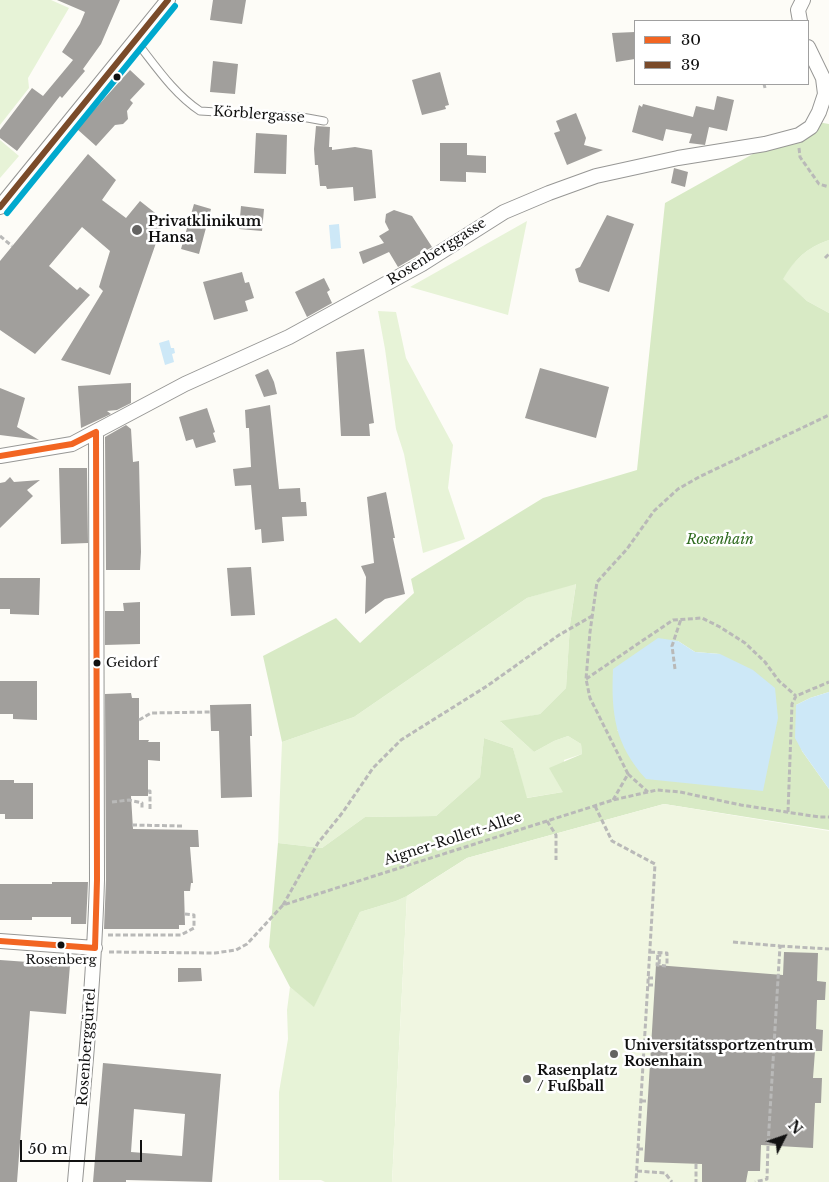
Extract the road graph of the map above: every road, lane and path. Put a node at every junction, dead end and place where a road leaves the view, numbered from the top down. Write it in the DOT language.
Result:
graph roads {
  1 [pos="168,0"];
  2 [pos="803,0"];
  3 [pos="800,20"];
  4 [pos="134,40"];
  5 [pos="809,49"];
  6 [pos="324,121"];
  7 [pos="799,135"];
  8 [pos="829,187"];
  9 [pos="0,207"];
  10 [pos="0,236"];
  11 [pos="12,246"];
  12 [pos="829,254"];
  13 [pos="825,258"];
  14 [pos="829,415"];
  15 [pos="96,432"];
  16 [pos="0,456"];
  17 [pos="592,616"];
  18 [pos="681,619"];
  19 [pos="675,669"];
  20 [pos="586,679"];
  21 [pos="829,682"];
  22 [pos="796,696"];
  23 [pos="210,712"];
  24 [pos="139,720"];
  25 [pos="628,774"];
  26 [pos="148,792"];
  27 [pos="648,792"];
  28 [pos="613,800"];
  29 [pos="111,802"];
  30 [pos="595,806"];
  31 [pos="142,809"];
  32 [pos="150,809"];
  33 [pos="788,812"];
  34 [pos="829,817"];
  35 [pos="547,821"];
  36 [pos="132,825"];
  37 [pos="183,826"];
  38 [pos="556,860"];
  39 [pos="283,905"];
  40 [pos="185,914"];
  41 [pos="0,941"];
  42 [pos="733,942"];
  43 [pos="98,944"];
  44 [pos="780,946"];
  45 [pos="829,949"];
  46 [pos="650,952"];
  47 [pos="659,964"];
  48 [pos="648,978"];
  49 [pos="655,978"];
  50 [pos="648,985"];
  51 [pos="655,986"];
  52 [pos="644,1050"];
  53 [pos="651,1050"];
  54 [pos="641,1101"];
  55 [pos="648,1101"];
  56 [pos="638,1149"];
  57 [pos="645,1149"];
  58 [pos="696,1164"];
  59 [pos="637,1171"];
  60 [pos="75,1182"];
  61 [pos="636,1182"];
  62 [pos="672,1182"];
  63 [pos="696,1182"];
  64 [pos="755,1182"];
  1 -- 4 [label="street"];
  2 -- 3 [label="street"];
  4 -- 6 [label="lane, Körblergasse"];
  4 -- 9 [label="street"];
  5 -- 7 [label="street"];
  7 -- 8 [label="path"];
  7 -- 15 [label="street, Rosenberggasse"];
  10 -- 11 [label="path"];
  12 -- 13 [label="path"];
  14 -- 17 [label="path"];
  15 -- 16 [label="street, Rosenberggasse"];
  15 -- 43 [label="street, Rosenberggürtel"];
  17 -- 20 [label="path"];
  17 -- 39 [label="path"];
  18 -- 19 [label="path"];
  18 -- 20 [label="path"];
  18 -- 22 [label="path"];
  20 -- 25 [label="path"];
  21 -- 22 [label="path"];
  22 -- 33 [label="path"];
  23 -- 24 [label="path"];
  25 -- 27 [label="path"];
  25 -- 28 [label="path"];
  26 -- 32 [label="path"];
  27 -- 28 [label="path, Aigner-Rollett-Allee"];
  27 -- 33 [label="path, Aigner-Rollett-Allee"];
  28 -- 30 [label="path, Aigner-Rollett-Allee"];
  29 -- 31 [label="path"];
  30 -- 35 [label="path, Aigner-Rollett-Allee"];
  30 -- 46 [label="path"];
  33 -- 34 [label="path, Aigner-Rollett-Allee"];
  35 -- 38 [label="path"];
  35 -- 39 [label="path, Aigner-Rollett-Allee"];
  36 -- 37 [label="path"];
  39 -- 43 [label="path, Aigner-Rollett-Allee"];
  40 -- 43 [label="path"];
  41 -- 43 [label="street"];
  42 -- 44 [label="path"];
  43 -- 60 [label="street, Rosenberggürtel"];
  44 -- 45 [label="path"];
  44 -- 64 [label="path"];
  46 -- 47 [label="path"];
  46 -- 48 [label="path"];
  48 -- 49 [label="path"];
  48 -- 50 [label="path"];
  50 -- 51 [label="path"];
  50 -- 52 [label="path"];
  52 -- 53 [label="path"];
  52 -- 54 [label="path"];
  54 -- 55 [label="path"];
  54 -- 56 [label="path"];
  56 -- 57 [label="path"];
  56 -- 59 [label="path"];
  58 -- 63 [label="path"];
  59 -- 61 [label="path"];
  59 -- 62 [label="path"];
}
